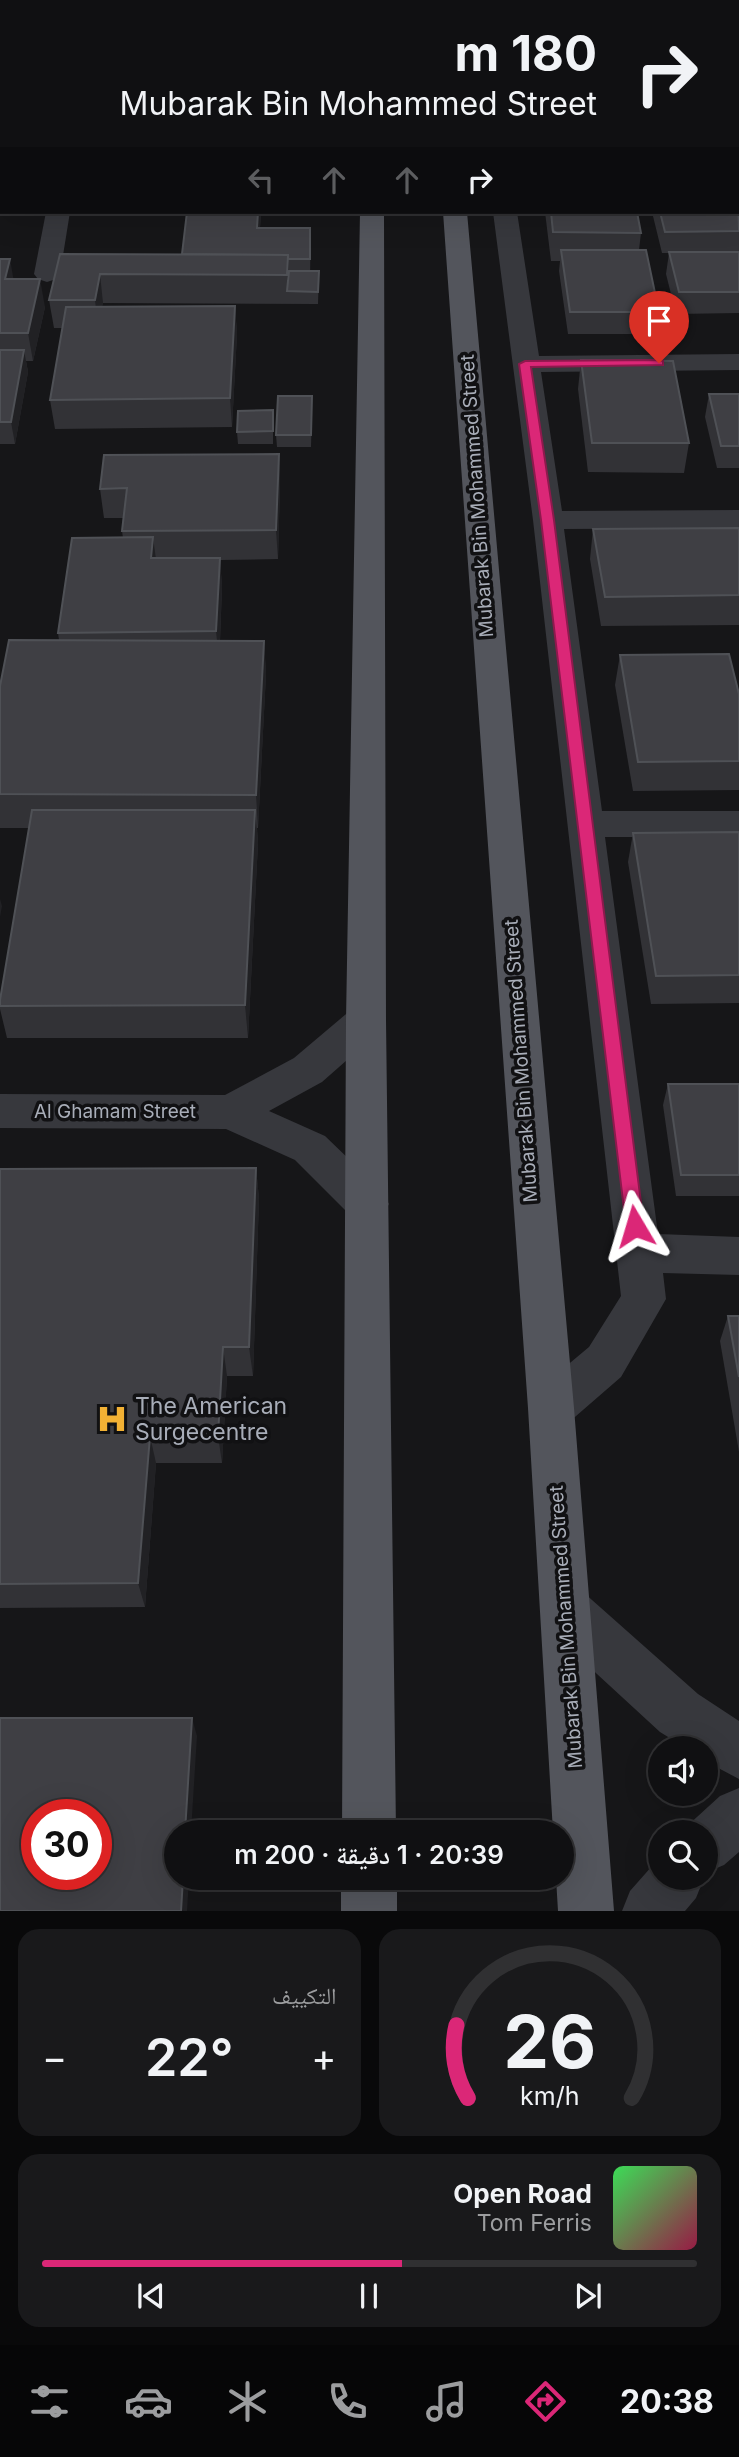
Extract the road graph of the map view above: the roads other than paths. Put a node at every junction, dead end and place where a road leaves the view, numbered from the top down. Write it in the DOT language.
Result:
graph roads {
  1 [pos="58,214"];
  2 [pos="372,214"];
  3 [pos="455,214"];
  4 [pos="505,214"];
  5 [pos="47,274"];
  6 [pos="739,362"];
  7 [pos="525,364"];
  8 [pos="739,519"];
  9 [pos="548,520"];
  10 [pos="584,824"];
  11 [pos="739,824"];
  12 [pos="366,1020"];
  13 [pos="0,1111"];
  14 [pos="230,1112"];
  15 [pos="367,1204"];
  16 [pos="638,1253"];
  17 [pos="739,1256"];
  18 [pos="551,1408"];
  19 [pos="565,1611"];
  20 [pos="739,1752"];
  21 [pos="739,1815"];
  22 [pos="369,1820"];
  23 [pos="718,1834"];
  24 [pos="369,1890"];
  25 [pos="667,1890"];
  26 [pos="369,1911"];
  27 [pos="586,1911"];
  28 [pos="650,1911"];
  1 -- 5 [label="street"];
  2 -- 12 [label="main road"];
  3 -- 18 [label="main road, Mubarak Bin Mohammed Street"];
  4 -- 7 [label="street"];
  6 -- 7 [label="street"];
  7 -- 9 [label="street"];
  8 -- 9 [label="street"];
  9 -- 10 [label="street"];
  10 -- 11 [label="street"];
  10 -- 16 [label="street"];
  12 -- 14 [label="street, Al Ghamam Street"];
  12 -- 15 [label="main road"];
  13 -- 14 [label="street, Al Ghamam Street"];
  14 -- 15 [label="street, Al Ghamam Street"];
  15 -- 22 [label="main road"];
  16 -- 17 [label="street"];
  16 -- 18 [label="street"];
  18 -- 19 [label="main road, Mubarak Bin Mohammed Street"];
  19 -- 20 [label="street"];
  19 -- 27 [label="main road, Mubarak Bin Mohammed Street"];
  21 -- 23 [label="street"];
  24 -- 26 [label="main road"];
  25 -- 28 [label="street"];
}
